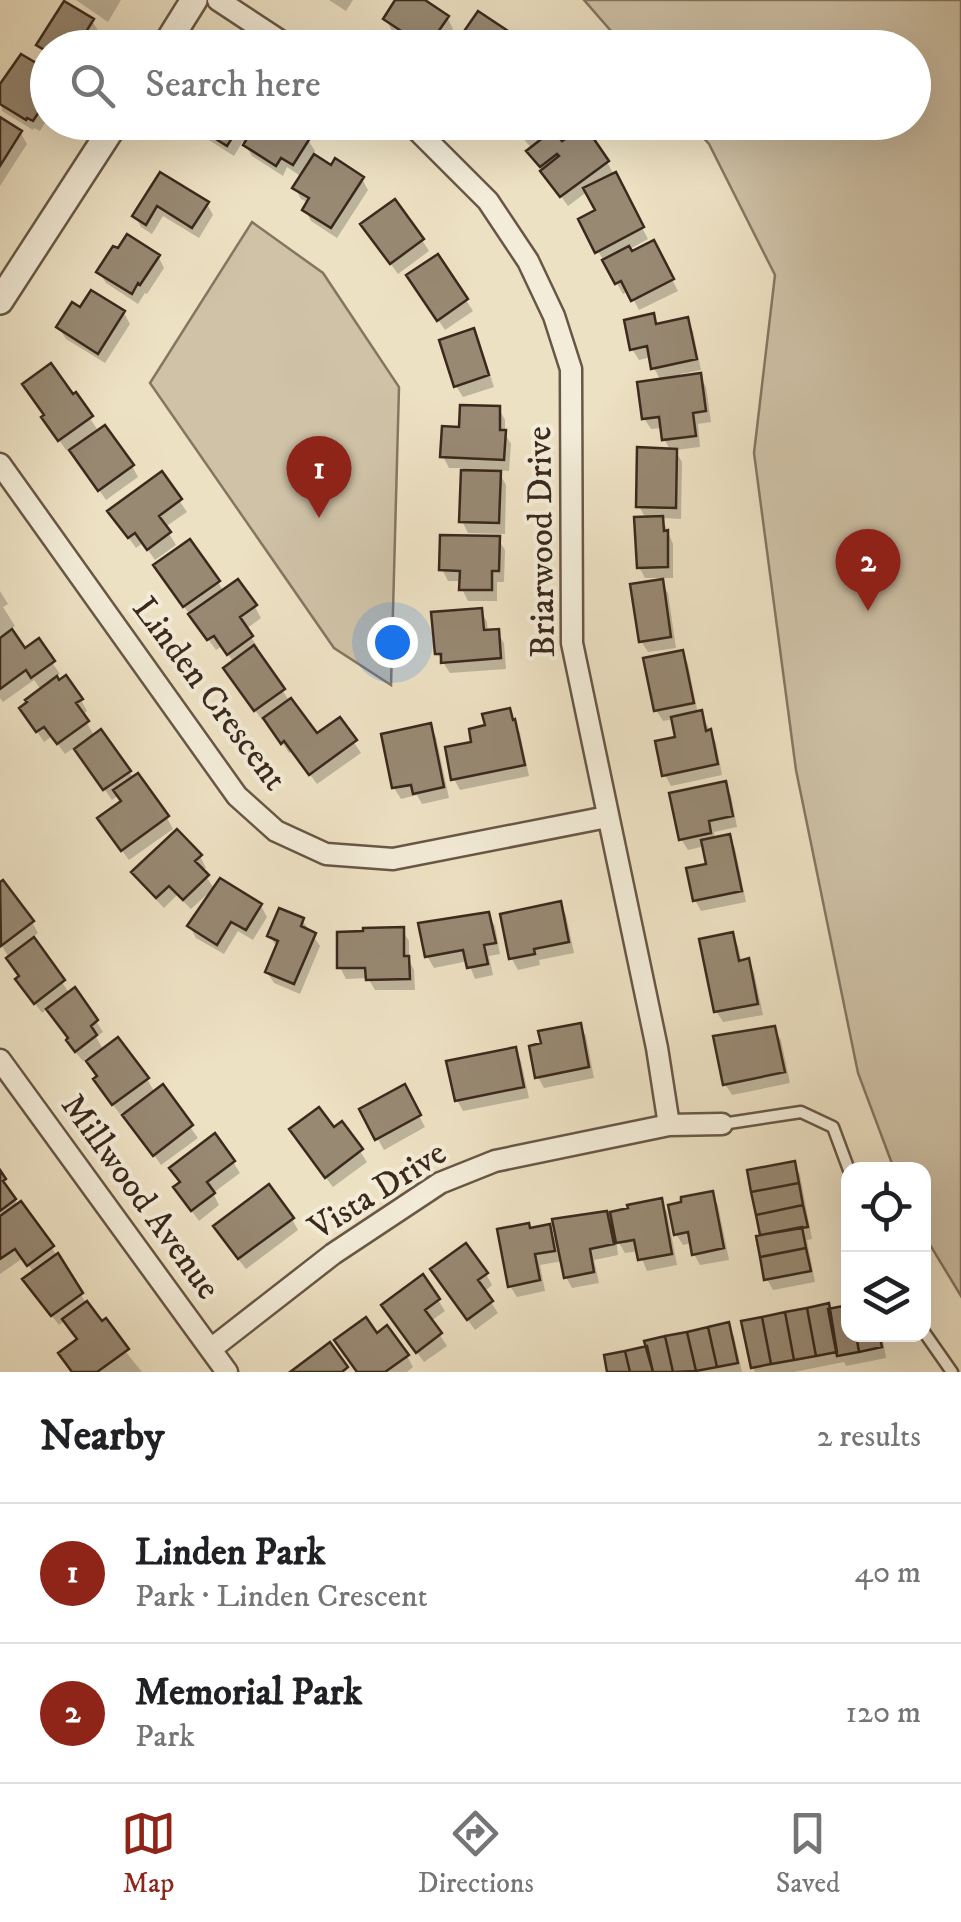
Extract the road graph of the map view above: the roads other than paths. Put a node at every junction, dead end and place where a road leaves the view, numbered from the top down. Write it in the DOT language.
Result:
graph roads {
  1 [pos="194,0"];
  2 [pos="218,0"];
  3 [pos="175,30"];
  4 [pos="264,30"];
  5 [pos="104,140"];
  6 [pos="427,140"];
  7 [pos="0,301"];
  8 [pos="0,464"];
  9 [pos="607,817"];
  10 [pos="0,1060"];
  11 [pos="669,1124"];
  12 [pos="722,1124"];
  13 [pos="846,1162"];
  14 [pos="931,1342"];
  15 [pos="211,1349"];
  16 [pos="227,1372"];
  17 [pos="952,1372"];
  1 -- 3 [label="street"];
  2 -- 4 [label="street"];
  5 -- 7 [label="street"];
  6 -- 9 [label="street, Briarwood Drive"];
  8 -- 9 [label="street, Linden Crescent"];
  9 -- 11 [label="street, Briarwood Drive"];
  10 -- 15 [label="street, Millwood Avenue"];
  11 -- 12 [label="street, Vista Drive"];
  11 -- 15 [label="street, Vista Drive"];
  12 -- 13 [label="lane"];
  14 -- 17 [label="lane"];
  15 -- 16 [label="street, Millwood Avenue"];
}
